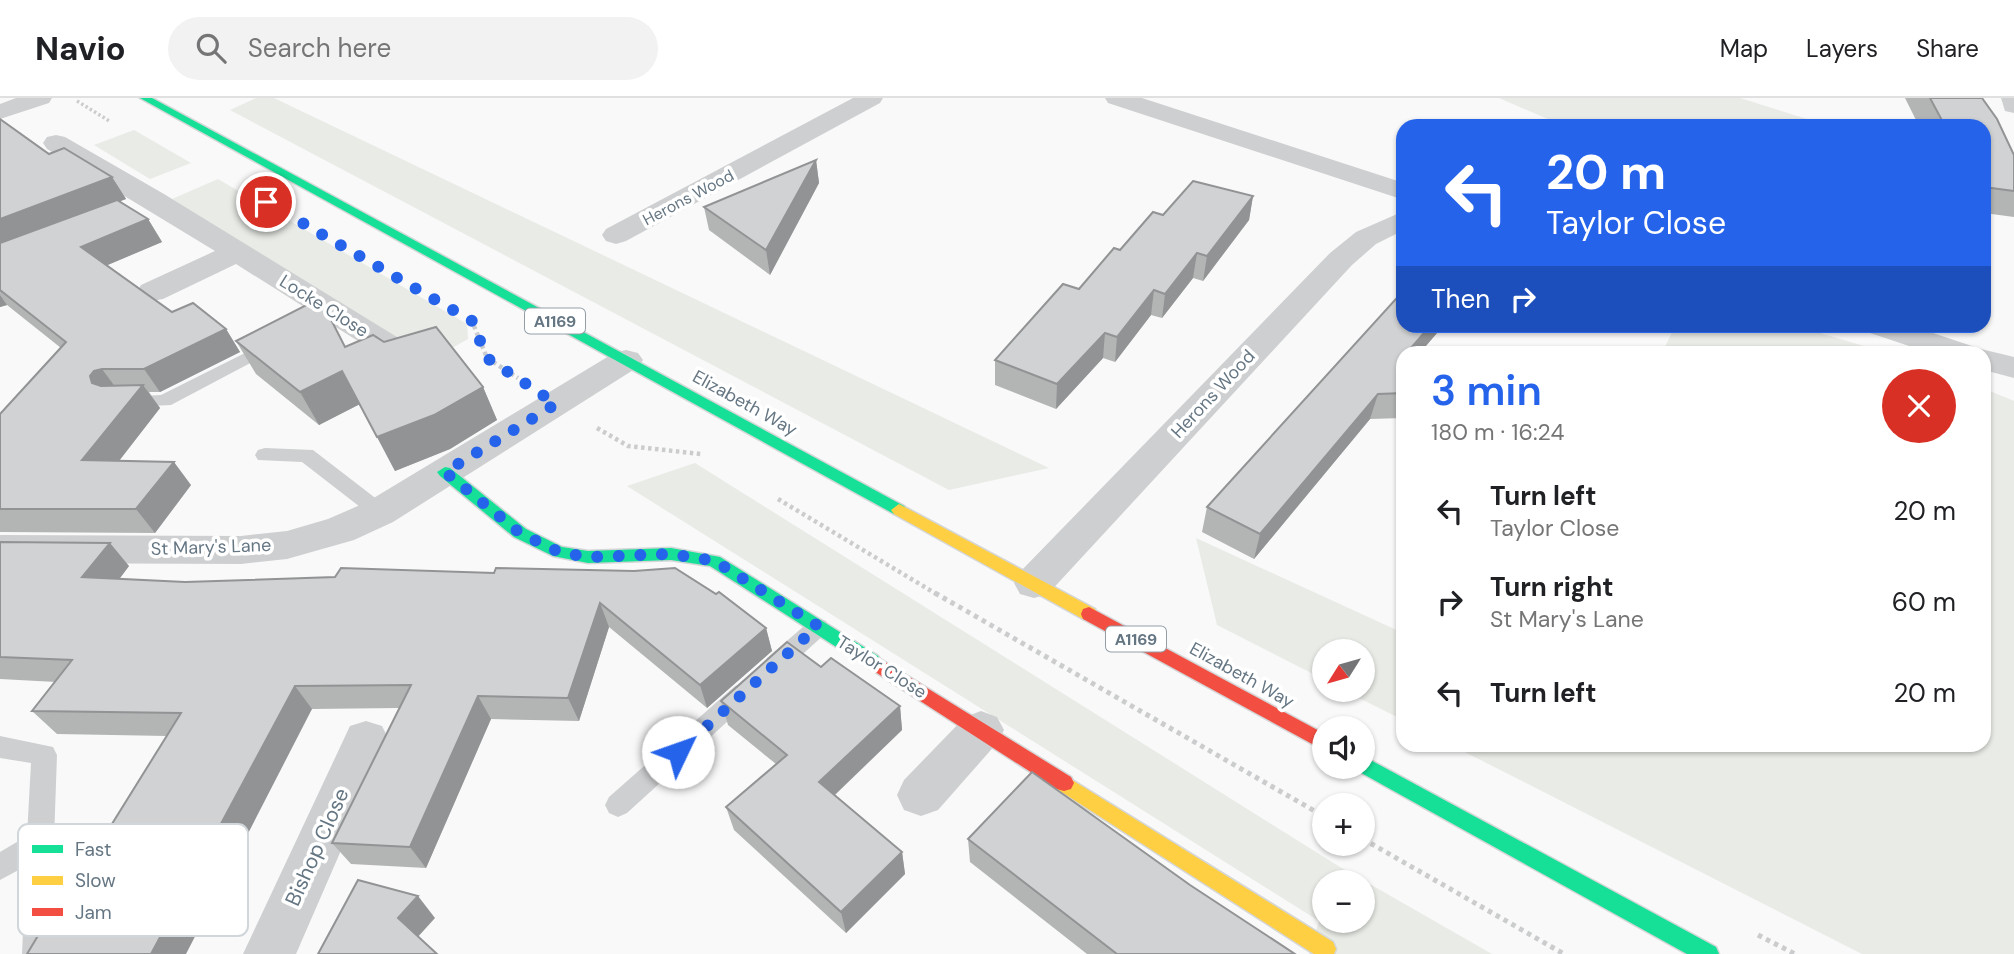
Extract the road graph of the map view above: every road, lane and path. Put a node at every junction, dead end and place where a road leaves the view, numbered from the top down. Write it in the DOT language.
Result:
graph roads {
  1 [pos="40,98"];
  2 [pos="73,98"];
  3 [pos="145,98"];
  4 [pos="871,98"];
  5 [pos="1117,98"];
  6 [pos="2013,98"];
  7 [pos="1167,105"];
  8 [pos="2014,106"];
  9 [pos="0,112"];
  10 [pos="123,124"];
  11 [pos="56,144"];
  12 [pos="1396,189"];
  13 [pos="1396,223"];
  14 [pos="616,235"];
  15 [pos="237,252"];
  16 [pos="152,292"];
  17 [pos="472,321"];
  18 [pos="1903,333"];
  19 [pos="286,338"];
  20 [pos="1943,346"];
  21 [pos="411,360"];
  22 [pos="626,360"];
  23 [pos="1991,361"];
  24 [pos="2014,368"];
  25 [pos="119,401"];
  26 [pos="556,404"];
  27 [pos="706,454"];
  28 [pos="265,455"];
  29 [pos="445,472"];
  30 [pos="777,498"];
  31 [pos="380,512"];
  32 [pos="0,549"];
  33 [pos="1034,583"];
  34 [pos="818,626"];
  35 [pos="981,730"];
  36 [pos="1312,736"];
  37 [pos="366,740"];
  38 [pos="0,747"];
  39 [pos="1375,771"];
  40 [pos="922,795"];
  41 [pos="618,805"];
  42 [pos="1312,810"];
  43 [pos="42,824"];
  44 [pos="1375,846"];
  45 [pos="18,856"];
  46 [pos="0,867"];
  47 [pos="37,936"];
  48 [pos="1325,949"];
  49 [pos="36,954"];
  50 [pos="269,954"];
  51 [pos="1564,954"];
  52 [pos="1709,954"];
  1 -- 9 [label="street"];
  2 -- 10 [label="path"];
  3 -- 22 [label="main road, Elizabeth Way / A1169"];
  4 -- 14 [label="street, Herons Wood"];
  5 -- 7 [label="street"];
  6 -- 8 [label="street"];
  7 -- 12 [label="street"];
  11 -- 15 [label="street, Locke Close"];
  13 -- 33 [label="street, Herons Wood"];
  15 -- 16 [label="street"];
  15 -- 21 [label="street, Locke Close"];
  17 -- 26 [label="path"];
  18 -- 20 [label="street"];
  19 -- 25 [label="lane"];
  22 -- 26 [label="street, St Mary's Lane"];
  22 -- 33 [label="main road, Elizabeth Way / A1169"];
  23 -- 24 [label="street"];
  26 -- 27 [label="path"];
  26 -- 29 [label="street, St Mary's Lane"];
  28 -- 31 [label="lane"];
  29 -- 31 [label="street, St Mary's Lane"];
  29 -- 34 [label="main road, Taylor Close"];
  30 -- 42 [label="path"];
  31 -- 32 [label="street, St Mary's Lane"];
  33 -- 36 [label="main road, Elizabeth Way / A1169"];
  34 -- 35 [label="main road, Taylor Close"];
  34 -- 41 [label="lane"];
  35 -- 40 [label="street"];
  35 -- 48 [label="main road, Taylor Close"];
  37 -- 50 [label="street, Bishop Close"];
  38 -- 43 [label="lane"];
  39 -- 52 [label="main road"];
  44 -- 51 [label="path"];
  45 -- 46 [label="lane"];
  47 -- 49 [label="lane"];
}
